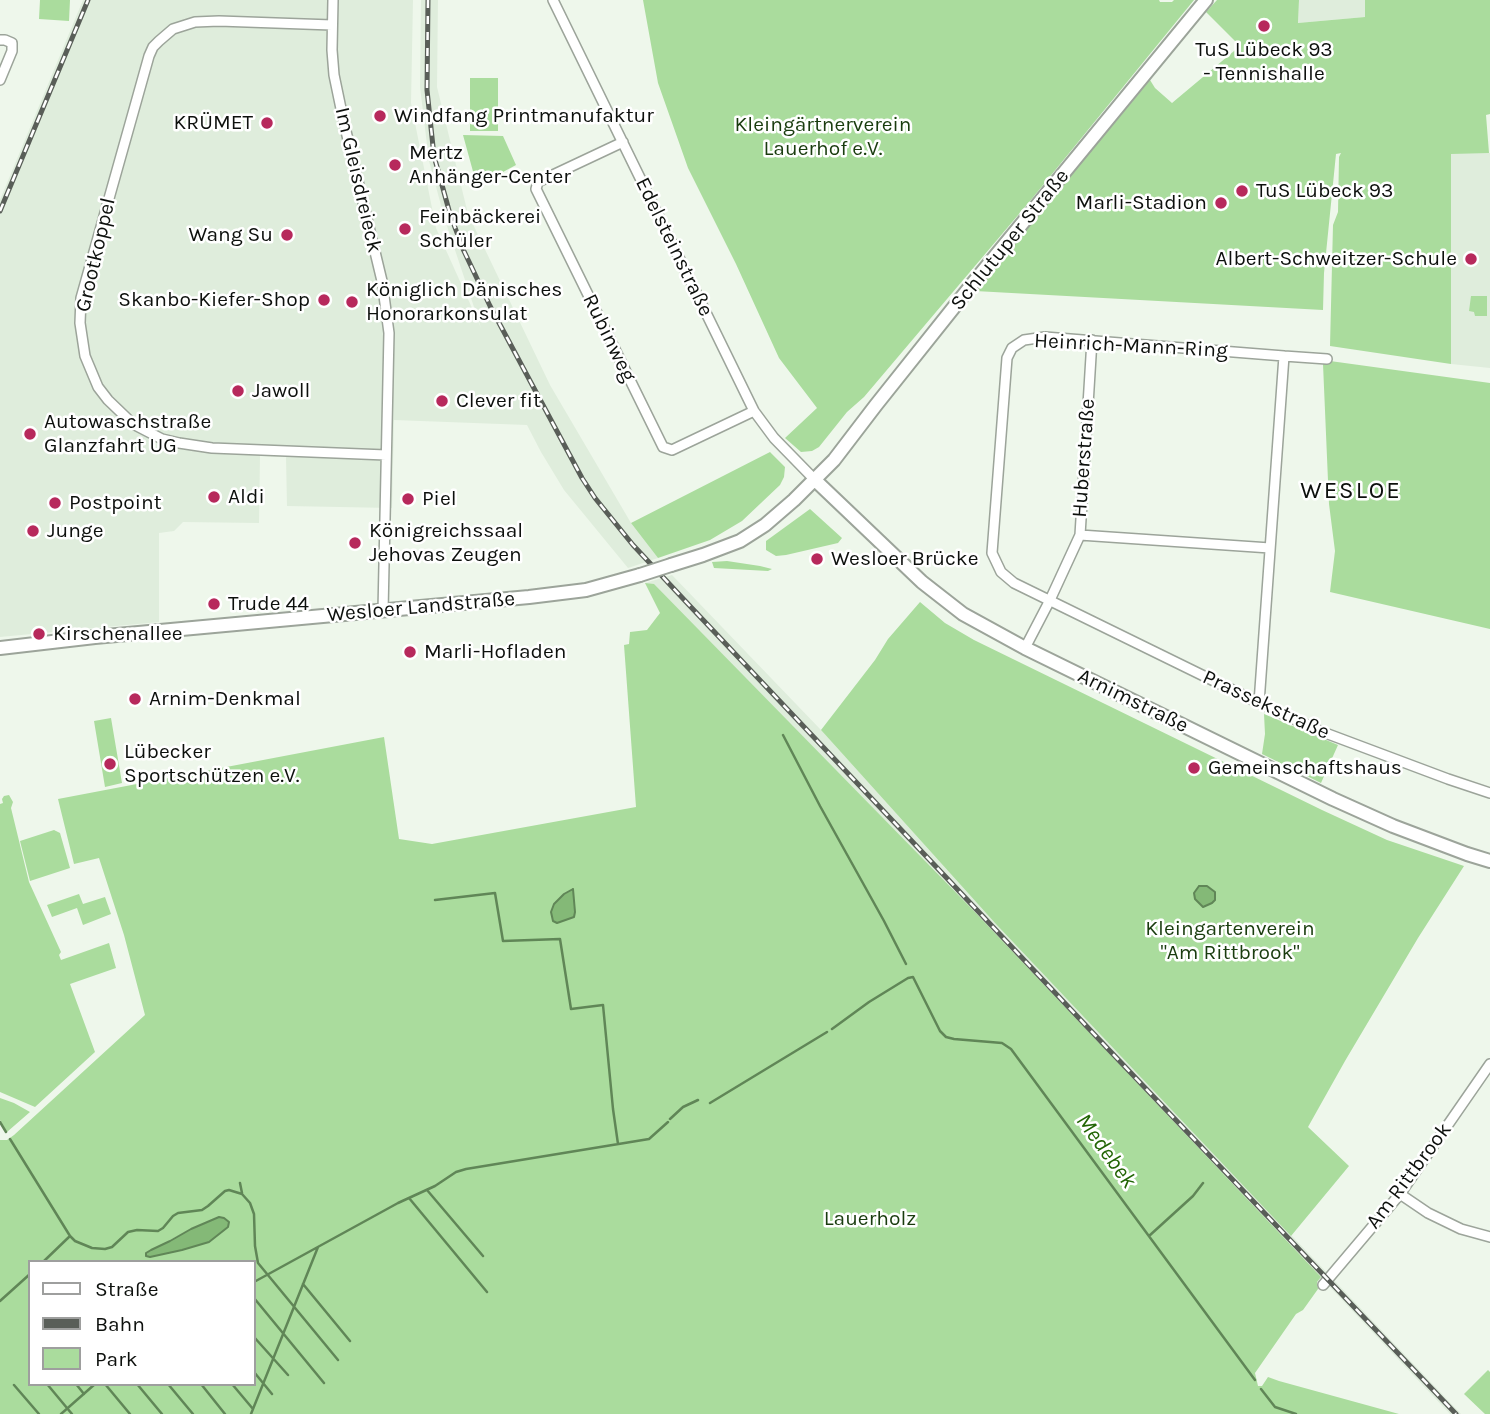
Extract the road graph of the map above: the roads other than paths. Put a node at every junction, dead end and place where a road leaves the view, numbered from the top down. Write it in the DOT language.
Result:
graph roads {
  1 [pos="333,0"];
  2 [pos="552,0"];
  3 [pos="1206,0"];
  4 [pos="332,25"];
  5 [pos="0,40"];
  6 [pos="0,80"];
  7 [pos="623,142"];
  8 [pos="1092,340"];
  9 [pos="1284,356"];
  10 [pos="1327,359"];
  11 [pos="754,411"];
  12 [pos="386,456"];
  13 [pos="815,480"];
  14 [pos="1080,535"];
  15 [pos="1270,548"];
  16 [pos="1050,600"];
  17 [pos="383,611"];
  18 [pos="0,648"];
  19 [pos="1025,648"];
  20 [pos="1259,704"];
  21 [pos="1490,793"];
  22 [pos="1490,861"];
  23 [pos="1490,1064"];
  24 [pos="1399,1194"];
  25 [pos="1490,1237"];
  26 [pos="1323,1285"];
  1 -- 4 [label="street, Im Gleisdreieck"];
  2 -- 7 [label="street, Edelsteinstraße"];
  3 -- 13 [label="main road, Schlutuper Straße"];
  4 -- 12 [label="street, Im Gleisdreieck"];
  4 -- 12 [label="street, Grootkoppel"];
  5 -- 6 [label="street"];
  7 -- 11 [label="street, Edelsteinstraße"];
  7 -- 11 [label="street, Rubinweg"];
  8 -- 9 [label="street, Heinrich-Mann-Ring"];
  8 -- 14 [label="street, Huberstraße"];
  8 -- 16 [label="street, Heinrich-Mann-Ring"];
  9 -- 10 [label="street, Heinrich-Mann-Ring"];
  9 -- 15 [label="street"];
  11 -- 13 [label="street, Edelsteinstraße"];
  12 -- 17 [label="street, Im Gleisdreieck"];
  13 -- 17 [label="main road, Wesloer Landstraße, bridge"];
  13 -- 19 [label="main road, Arnimstraße"];
  14 -- 15 [label="street"];
  14 -- 16 [label="street, Huberstraße"];
  15 -- 20 [label="street"];
  16 -- 19 [label="street, Huberstraße"];
  16 -- 20 [label="street, Prassekstraße"];
  17 -- 18 [label="main road, Wesloer Landstraße"];
  19 -- 22 [label="main road, Arnimstraße"];
  20 -- 21 [label="street, Prassekstraße"];
  23 -- 24 [label="street, Am Rittbrook"];
  24 -- 25 [label="street"];
  24 -- 26 [label="street, Am Rittbrook"];
}
